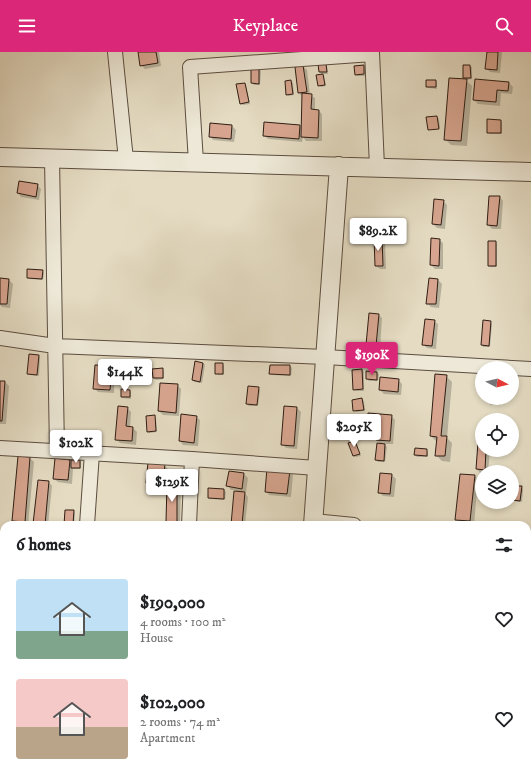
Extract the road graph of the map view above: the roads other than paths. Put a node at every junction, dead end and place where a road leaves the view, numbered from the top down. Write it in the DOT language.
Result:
graph roads {
  1 [pos="115,52"];
  2 [pos="372,53"];
  3 [pos="0,156"];
  4 [pos="52,158"];
  5 [pos="126,160"];
  6 [pos="196,162"];
  7 [pos="339,166"];
  8 [pos="377,168"];
  9 [pos="531,172"];
  10 [pos="0,338"];
  11 [pos="55,346"];
  12 [pos="325,357"];
  13 [pos="531,369"];
  14 [pos="0,448"];
  15 [pos="57,451"];
  16 [pos="92,453"];
  17 [pos="192,459"];
  18 [pos="317,468"];
  19 [pos="87,521"];
  20 [pos="189,521"];
  21 [pos="313,521"];
  1 -- 5 [label="street"];
  2 -- 6 [label="street"];
  2 -- 8 [label="street"];
  3 -- 4 [label="street"];
  4 -- 5 [label="street"];
  4 -- 11 [label="street"];
  5 -- 6 [label="street"];
  6 -- 7 [label="street"];
  7 -- 8 [label="street"];
  7 -- 12 [label="street"];
  8 -- 9 [label="street"];
  10 -- 11 [label="street"];
  11 -- 12 [label="street"];
  11 -- 15 [label="street"];
  12 -- 13 [label="street"];
  12 -- 18 [label="street"];
  14 -- 15 [label="street"];
  15 -- 16 [label="street"];
  16 -- 17 [label="street"];
  16 -- 19 [label="street"];
  17 -- 18 [label="street"];
  17 -- 20 [label="street"];
  18 -- 21 [label="street"];
}
